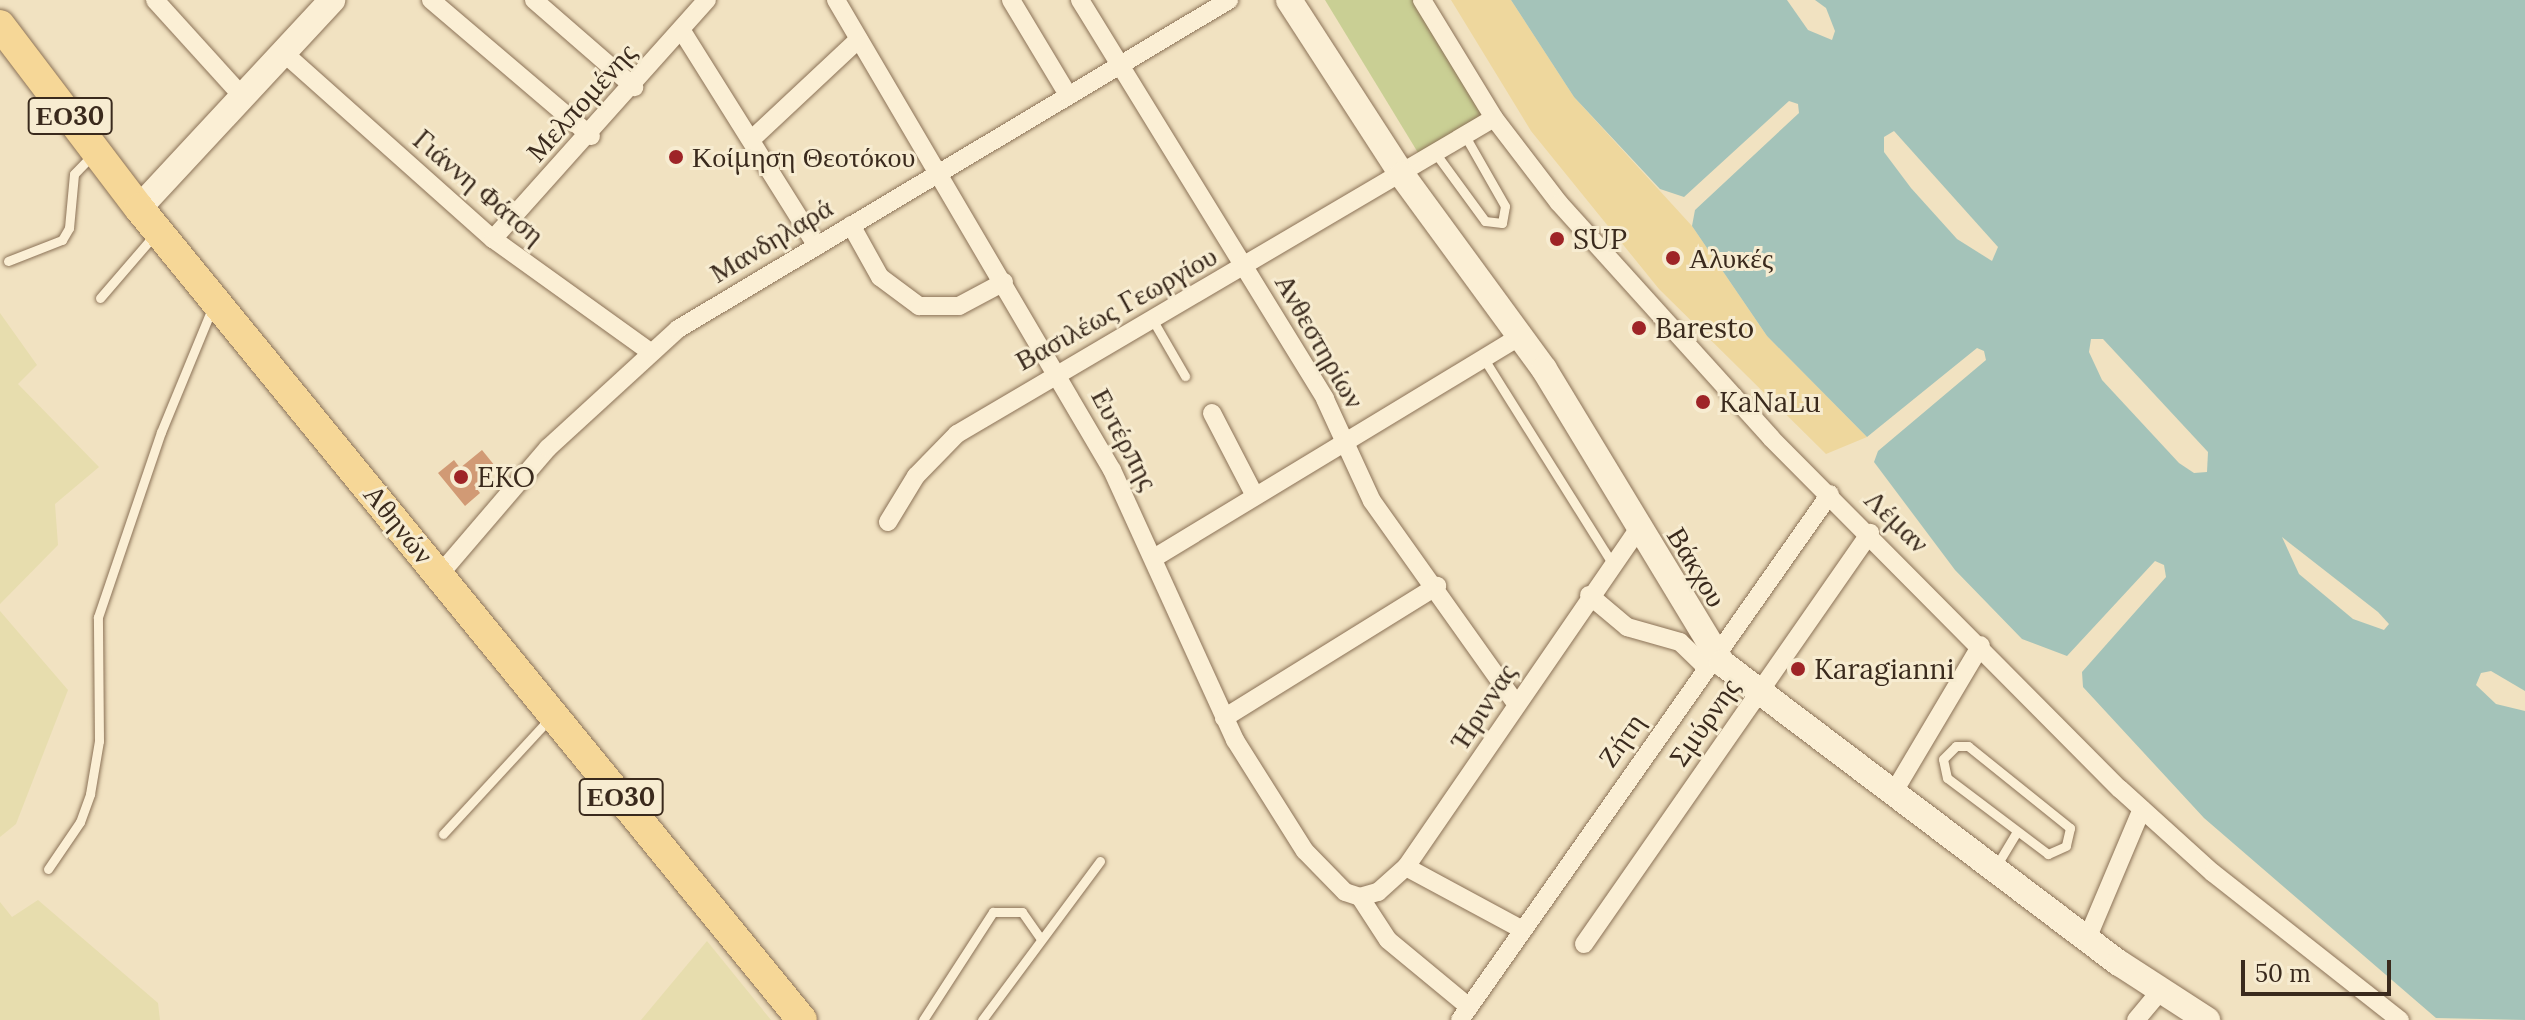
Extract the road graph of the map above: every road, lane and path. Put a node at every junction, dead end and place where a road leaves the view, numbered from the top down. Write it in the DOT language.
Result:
graph roads {
  1 [pos="155,0"];
  2 [pos="332,0"];
  3 [pos="431,0"];
  4 [pos="534,0"];
  5 [pos="707,0"];
  6 [pos="836,0"];
  7 [pos="1011,0"];
  8 [pos="1080,0"];
  9 [pos="1229,0"];
  10 [pos="1289,0"];
  11 [pos="1422,0"];
  12 [pos="0,25"];
  13 [pos="682,31"];
  14 [pos="859,39"];
  15 [pos="284,53"];
  16 [pos="1121,64"];
  17 [pos="634,87"];
  18 [pos="1068,95"];
  19 [pos="243,97"];
  20 [pos="1494,118"];
  21 [pos="591,136"];
  22 [pos="1465,136"];
  23 [pos="752,139"];
  24 [pos="97,151"];
  25 [pos="1436,154"];
  26 [pos="939,173"];
  27 [pos="1402,175"];
  28 [pos="148,219"];
  29 [pos="851,225"];
  30 [pos="493,239"];
  31 [pos="817,246"];
  32 [pos="8,261"];
  33 [pos="1246,267"];
  34 [pos="1004,282"];
  35 [pos="100,298"];
  36 [pos="216,301"];
  37 [pos="1152,319"];
  38 [pos="1521,336"];
  39 [pos="649,351"];
  40 [pos="1484,359"];
  41 [pos="1056,372"];
  42 [pos="1185,376"];
  43 [pos="1212,413"];
  44 [pos="1345,443"];
  45 [pos="1830,494"];
  46 [pos="1255,496"];
  47 [pos="888,522"];
  48 [pos="1638,529"];
  49 [pos="1870,533"];
  50 [pos="1154,558"];
  51 [pos="1612,563"];
  52 [pos="440,574"];
  53 [pos="1437,586"];
  54 [pos="1589,595"];
  55 [pos="1981,645"];
  56 [pos="1710,661"];
  57 [pos="1757,695"];
  58 [pos="1517,705"];
  59 [pos="554,714"];
  60 [pos="1224,718"];
  61 [pos="1892,795"];
  62 [pos="2142,809"];
  63 [pos="2016,833"];
  64 [pos="443,834"];
  65 [pos="1100,861"];
  66 [pos="1406,867"];
  67 [pos="48,869"];
  68 [pos="1994,870"];
  69 [pos="1360,897"];
  70 [pos="1523,930"];
  71 [pos="1041,939"];
  72 [pos="2087,939"];
  73 [pos="1584,944"];
  74 [pos="2160,991"];
  75 [pos="1464,1014"];
  76 [pos="802,1020"];
  77 [pos="923,1020"];
  78 [pos="982,1020"];
  79 [pos="2136,1020"];
  80 [pos="2207,1020"];
  81 [pos="2400,1020"];
  1 -- 19 [label="street"];
  2 -- 15 [label="street"];
  3 -- 21 [label="street"];
  4 -- 17 [label="street"];
  5 -- 13 [label="street, Μελπομένης"];
  6 -- 14 [label="street, Ευτέρπης"];
  7 -- 18 [label="street"];
  8 -- 16 [label="street, Ανθεστηρίων"];
  9 -- 16 [label="street, Μανδηλαρά"];
  10 -- 27 [label="street, Βάκχου"];
  11 -- 20 [label="street, Λέμαν"];
  12 -- 24 [label="main road, Αθηνών / ΕΟ30"];
  13 -- 17 [label="street, Μελπομένης"];
  13 -- 23 [label="street"];
  14 -- 23 [label="street"];
  14 -- 26 [label="street, Ευτέρπης"];
  15 -- 19 [label="street"];
  15 -- 30 [label="street, Γιάννη Φάτση"];
  16 -- 18 [label="street, Μανδηλαρά"];
  16 -- 33 [label="street, Ανθεστηρίων"];
  17 -- 21 [label="street, Μελπομένης"];
  18 -- 26 [label="street, Μανδηλαρά"];
  19 -- 28 [label="street"];
  20 -- 22 [label="street, Βασιλέως Γεωργίου"];
  20 -- 45 [label="street, Λέμαν"];
  21 -- 30 [label="street, Μελπομένης"];
  22 -- 25 [label="street, Βασιλέως Γεωργίου"];
  22 -- 25 [label="lane"];
  23 -- 31 [label="street"];
  24 -- 28 [label="main road, Αθηνών / ΕΟ30"];
  24 -- 32 [label="lane"];
  25 -- 27 [label="street, Βασιλέως Γεωργίου"];
  26 -- 29 [label="street, Μανδηλαρά"];
  26 -- 34 [label="street, Ευτέρπης"];
  27 -- 33 [label="street, Βασιλέως Γεωργίου"];
  27 -- 38 [label="street, Βάκχου"];
  28 -- 35 [label="lane"];
  28 -- 36 [label="main road, Αθηνών / ΕΟ30"];
  29 -- 31 [label="street, Μανδηλαρά"];
  29 -- 34 [label="street"];
  30 -- 39 [label="street, Γιάννη Φάτση"];
  31 -- 39 [label="street, Μανδηλαρά"];
  33 -- 37 [label="street, Βασιλέως Γεωργίου"];
  33 -- 44 [label="street, Ανθεστηρίων"];
  34 -- 41 [label="street, Ευτέρπης"];
  36 -- 52 [label="main road, Αθηνών / ΕΟ30"];
  36 -- 67 [label="lane"];
  37 -- 41 [label="street, Βασιλέως Γεωργίου"];
  37 -- 42 [label="lane"];
  38 -- 40 [label="street"];
  38 -- 48 [label="street, Βάκχου"];
  39 -- 52 [label="street, Μανδηλαρά"];
  40 -- 44 [label="street"];
  40 -- 51 [label="lane"];
  41 -- 47 [label="street, Βασιλέως Γεωργίου"];
  41 -- 50 [label="street, Ευτέρπης"];
  43 -- 46 [label="street"];
  44 -- 46 [label="street"];
  44 -- 53 [label="street, Ανθεστηρίων"];
  45 -- 49 [label="street, Λέμαν"];
  45 -- 56 [label="street, Ζήτη"];
  46 -- 50 [label="street"];
  48 -- 51 [label="street, Ήριννας"];
  48 -- 56 [label="street, Βάκχου"];
  49 -- 55 [label="street, Λέμαν"];
  49 -- 57 [label="street, Σμύρνης"];
  50 -- 60 [label="street, Ευτέρπης"];
  51 -- 54 [label="street, Ήριννας"];
  52 -- 59 [label="main road, Αθηνών / ΕΟ30"];
  53 -- 58 [label="street, Ανθεστηρίων"];
  53 -- 60 [label="street"];
  54 -- 56 [label="street"];
  54 -- 58 [label="street, Ήριννας"];
  55 -- 61 [label="street"];
  55 -- 62 [label="street, Λέμαν"];
  56 -- 57 [label="street, Βάκχου"];
  56 -- 70 [label="street, Ζήτη"];
  57 -- 61 [label="street, Βάκχου"];
  57 -- 73 [label="street, Σμύρνης"];
  58 -- 66 [label="street, Ήριννας"];
  59 -- 64 [label="lane"];
  59 -- 76 [label="main road, Αθηνών / ΕΟ30"];
  60 -- 69 [label="street, Ευτέρπης"];
  61 -- 68 [label="street, Βάκχου"];
  62 -- 72 [label="street"];
  62 -- 81 [label="street, Λέμαν"];
  63 -- 63 [label="lane"];
  63 -- 68 [label="lane"];
  65 -- 71 [label="lane"];
  66 -- 69 [label="street, Ήριννας"];
  66 -- 70 [label="street"];
  68 -- 72 [label="street, Βάκχου"];
  69 -- 75 [label="street"];
  70 -- 75 [label="street, Ζήτη"];
  71 -- 77 [label="lane"];
  71 -- 78 [label="lane"];
  72 -- 74 [label="street, Βάκχου"];
  74 -- 79 [label="street"];
  74 -- 80 [label="street, Βάκχου"];
}
